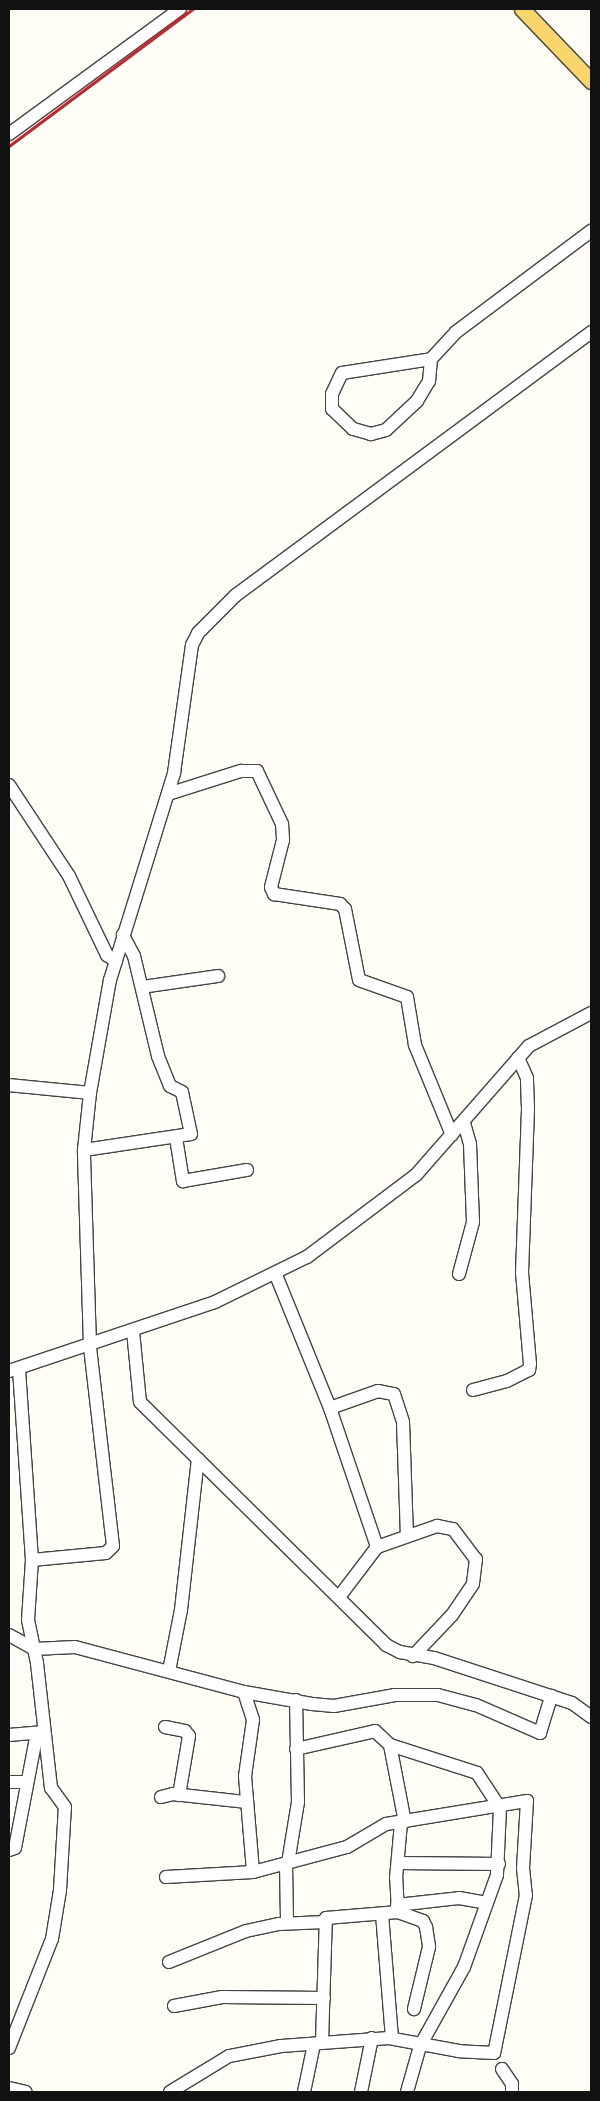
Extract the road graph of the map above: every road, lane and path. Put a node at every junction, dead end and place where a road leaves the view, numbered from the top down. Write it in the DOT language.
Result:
graph roads {
  1 [pos="180,9"];
  2 [pos="522,9"];
  3 [pos="591,81"];
  4 [pos="13,131"];
  5 [pos="591,231"];
  6 [pos="591,332"];
  7 [pos="431,359"];
  8 [pos="9,785"];
  9 [pos="168,794"];
  10 [pos="123,935"];
  11 [pos="116,961"];
  12 [pos="218,976"];
  13 [pos="142,987"];
  14 [pos="591,1013"];
  15 [pos="518,1058"];
  16 [pos="9,1085"];
  17 [pos="90,1093"];
  18 [pos="464,1123"];
  19 [pos="452,1135"];
  20 [pos="176,1138"];
  21 [pos="84,1150"];
  22 [pos="248,1170"];
  23 [pos="459,1274"];
  24 [pos="276,1275"];
  25 [pos="133,1331"];
  26 [pos="90,1346"];
  27 [pos="14,1370"];
  28 [pos="473,1390"];
  29 [pos="330,1408"];
  30 [pos="198,1458"];
  31 [pos="407,1536"];
  32 [pos="377,1547"];
  33 [pos="32,1560"];
  34 [pos="339,1597"];
  35 [pos="9,1635"];
  36 [pos="34,1649"];
  37 [pos="413,1656"];
  38 [pos="169,1671"];
  39 [pos="244,1692"];
  40 [pos="551,1696"];
  41 [pos="296,1700"];
  42 [pos="591,1717"];
  43 [pos="165,1727"];
  44 [pos="41,1733"];
  45 [pos="9,1735"];
  46 [pos="390,1745"];
  47 [pos="296,1749"];
  48 [pos="9,1782"];
  49 [pos="27,1782"];
  50 [pos="179,1795"];
  51 [pos="160,1797"];
  52 [pos="246,1802"];
  53 [pos="500,1808"];
  54 [pos="403,1823"];
  55 [pos="9,1850"];
  56 [pos="287,1863"];
  57 [pos="398,1863"];
  58 [pos="498,1864"];
  59 [pos="253,1872"];
  60 [pos="166,1877"];
  61 [pos="487,1903"];
  62 [pos="398,1909"];
  63 [pos="382,1914"];
  64 [pos="325,1922"];
  65 [pos="288,1923"];
  66 [pos="169,1962"];
  67 [pos="324,1998"];
  68 [pos="174,2006"];
  69 [pos="414,2010"];
  70 [pos="372,2038"];
  71 [pos="392,2038"];
  72 [pos="318,2043"];
  73 [pos="420,2046"];
  74 [pos="9,2048"];
  75 [pos="502,2069"];
  76 [pos="9,2088"];
  77 [pos="26,2092"];
  78 [pos="170,2092"];
  79 [pos="304,2092"];
  80 [pos="361,2092"];
  81 [pos="407,2092"];
  82 [pos="512,2092"];
  1 -- 4 [label="street"];
  2 -- 3 [label="main road"];
  5 -- 7 [label="street"];
  6 -- 9 [label="street"];
  7 -- 7 [label="street"];
  8 -- 11 [label="street"];
  9 -- 10 [label="street"];
  9 -- 19 [label="street"];
  10 -- 11 [label="street"];
  10 -- 13 [label="street"];
  11 -- 17 [label="street"];
  12 -- 13 [label="street"];
  13 -- 20 [label="street"];
  14 -- 15 [label="street"];
  15 -- 18 [label="street"];
  15 -- 28 [label="street"];
  16 -- 17 [label="street"];
  17 -- 21 [label="street"];
  18 -- 19 [label="street"];
  18 -- 23 [label="street"];
  19 -- 24 [label="street"];
  20 -- 21 [label="street"];
  20 -- 22 [label="street"];
  21 -- 26 [label="street"];
  24 -- 25 [label="street"];
  24 -- 29 [label="street"];
  25 -- 26 [label="street"];
  25 -- 30 [label="street"];
  26 -- 27 [label="street"];
  26 -- 33 [label="street"];
  27 -- 33 [label="street"];
  29 -- 31 [label="street"];
  29 -- 32 [label="street"];
  30 -- 34 [label="street"];
  30 -- 38 [label="street"];
  31 -- 32 [label="street"];
  31 -- 37 [label="street"];
  32 -- 34 [label="street"];
  33 -- 36 [label="street"];
  34 -- 37 [label="street"];
  35 -- 36 [label="street"];
  36 -- 38 [label="street"];
  36 -- 44 [label="street"];
  37 -- 40 [label="street"];
  38 -- 39 [label="street"];
  39 -- 41 [label="street"];
  39 -- 52 [label="street"];
  40 -- 41 [label="street"];
  40 -- 42 [label="street"];
  41 -- 47 [label="street"];
  43 -- 50 [label="street"];
  44 -- 45 [label="street"];
  44 -- 49 [label="street"];
  44 -- 74 [label="street"];
  46 -- 47 [label="street"];
  46 -- 53 [label="street"];
  46 -- 54 [label="street"];
  47 -- 56 [label="street"];
  48 -- 49 [label="street"];
  49 -- 55 [label="street"];
  50 -- 51 [label="street"];
  50 -- 52 [label="street"];
  52 -- 59 [label="street"];
  53 -- 54 [label="street"];
  53 -- 58 [label="street"];
  53 -- 73 [label="street"];
  54 -- 56 [label="street"];
  54 -- 57 [label="street"];
  56 -- 59 [label="street"];
  56 -- 65 [label="street"];
  57 -- 58 [label="street"];
  57 -- 62 [label="street"];
  58 -- 61 [label="street"];
  59 -- 60 [label="street"];
  61 -- 62 [label="street"];
  61 -- 73 [label="street"];
  62 -- 63 [label="street"];
  62 -- 69 [label="street"];
  63 -- 64 [label="street"];
  63 -- 71 [label="street"];
  64 -- 65 [label="street"];
  64 -- 67 [label="street"];
  65 -- 66 [label="street"];
  67 -- 68 [label="street"];
  67 -- 72 [label="street"];
  70 -- 71 [label="street"];
  70 -- 72 [label="street"];
  70 -- 80 [label="street"];
  71 -- 73 [label="street"];
  72 -- 78 [label="street"];
  72 -- 79 [label="street"];
  73 -- 81 [label="street"];
  75 -- 82 [label="street"];
  76 -- 77 [label="street"];
}
